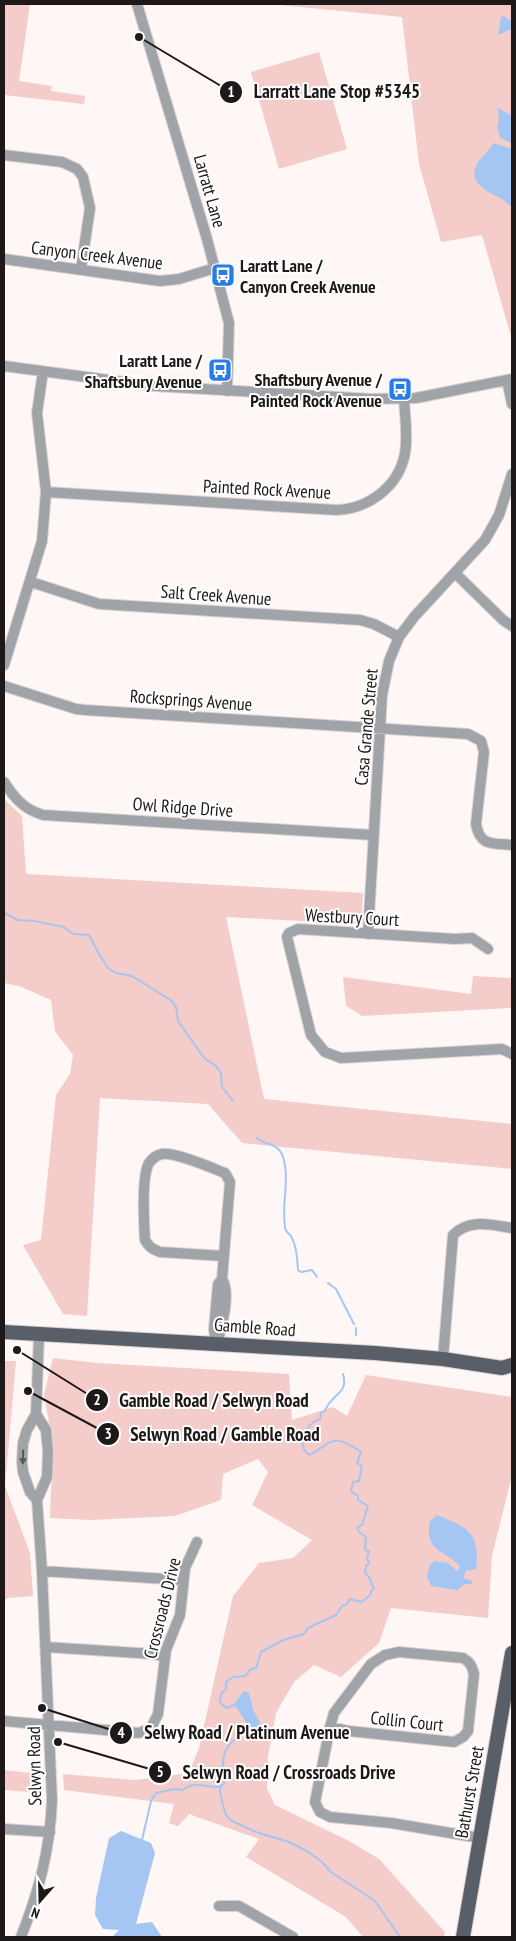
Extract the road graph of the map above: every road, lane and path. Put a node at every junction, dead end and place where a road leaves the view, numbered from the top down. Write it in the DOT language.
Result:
graph roads {
  1 [pos="137,4"];
  2 [pos="4,155"];
  3 [pos="4,259"];
  4 [pos="215,268"];
  5 [pos="81,269"];
  6 [pos="4,366"];
  7 [pos="43,371"];
  8 [pos="510,380"];
  9 [pos="227,390"];
  10 [pos="404,399"];
  11 [pos="512,404"];
  12 [pos="512,474"];
  13 [pos="46,492"];
  14 [pos="456,574"];
  15 [pos="31,582"];
  16 [pos="512,626"];
  17 [pos="399,637"];
  18 [pos="4,665"];
  19 [pos="4,686"];
  20 [pos="380,728"];
  21 [pos="4,782"];
  22 [pos="373,835"];
  23 [pos="512,844"];
  24 [pos="368,934"];
  25 [pos="488,949"];
  26 [pos="512,1054"];
  27 [pos="512,1228"];
  28 [pos="224,1256"];
  29 [pos="4,1332"];
  30 [pos="39,1335"];
  31 [pos="216,1343"];
  32 [pos="443,1359"];
  33 [pos="509,1370"];
  34 [pos="36,1414"];
  35 [pos="37,1500"];
  36 [pos="197,1542"];
  37 [pos="42,1571"];
  38 [pos="182,1580"];
  39 [pos="46,1648"];
  40 [pos="512,1653"];
  41 [pos="165,1657"];
  42 [pos="4,1721"];
  43 [pos="50,1725"];
  44 [pos="330,1727"];
  45 [pos="4,1829"];
  46 [pos="50,1832"];
  47 [pos="480,1838"];
  48 [pos="219,1906"];
  49 [pos="277,1933"];
  50 [pos="21,1937"];
  51 [pos="293,1937"];
  52 [pos="463,1937"];
  1 -- 4 [label="street, Larratt Lane"];
  2 -- 5 [label="street"];
  3 -- 5 [label="street, Canyon Creek Avenue"];
  4 -- 5 [label="street, Canyon Creek Avenue"];
  4 -- 9 [label="street, Larratt Lane"];
  6 -- 7 [label="street"];
  7 -- 9 [label="street"];
  7 -- 13 [label="street"];
  8 -- 10 [label="street"];
  8 -- 11 [label="street"];
  9 -- 10 [label="street"];
  10 -- 13 [label="street, Painted Rock Avenue"];
  12 -- 14 [label="street, Casa Grande Street"];
  13 -- 15 [label="street"];
  14 -- 16 [label="street"];
  14 -- 17 [label="street, Casa Grande Street"];
  15 -- 17 [label="street, Salt Creek Avenue"];
  15 -- 18 [label="street"];
  17 -- 20 [label="street, Casa Grande Street"];
  19 -- 20 [label="street, Rocksprings Avenue"];
  20 -- 22 [label="street, Casa Grande Street"];
  20 -- 23 [label="street, Rocksprings Avenue"];
  21 -- 22 [label="street, Owl Ridge Drive"];
  22 -- 24 [label="street, Casa Grande Street"];
  24 -- 25 [label="street, Westbury Court"];
  24 -- 26 [label="street, Westbury Court"];
  27 -- 32 [label="street"];
  28 -- 28 [label="street"];
  28 -- 31 [label="street"];
  29 -- 30 [label="main road, Gamble Road"];
  30 -- 31 [label="main road, Gamble Road"];
  30 -- 34 [label="street, Selwyn Road"];
  31 -- 32 [label="main road, Gamble Road"];
  32 -- 33 [label="main road, Gamble Road"];
  34 -- 35 [label="street, Selwyn Road"];
  34 -- 35 [label="street, Selwyn Road, one-way"];
  35 -- 37 [label="street, Selwyn Road"];
  36 -- 38 [label="street, Crossroads Drive"];
  37 -- 38 [label="street"];
  37 -- 39 [label="street, Selwyn Road"];
  38 -- 41 [label="street, Crossroads Drive"];
  39 -- 41 [label="street"];
  39 -- 43 [label="street, Selwyn Road"];
  40 -- 47 [label="main road, Bathurst Street"];
  41 -- 43 [label="street, Crossroads Drive"];
  42 -- 43 [label="street, Crossroads Drive"];
  43 -- 46 [label="street, Selwyn Road"];
  44 -- 44 [label="street, Collin Court"];
  44 -- 47 [label="street, Collin Court"];
  45 -- 46 [label="street"];
  46 -- 50 [label="street, Selwyn Road"];
  47 -- 52 [label="main road, Bathurst Street"];
  48 -- 49 [label="street"];
  49 -- 51 [label="street"];
}
